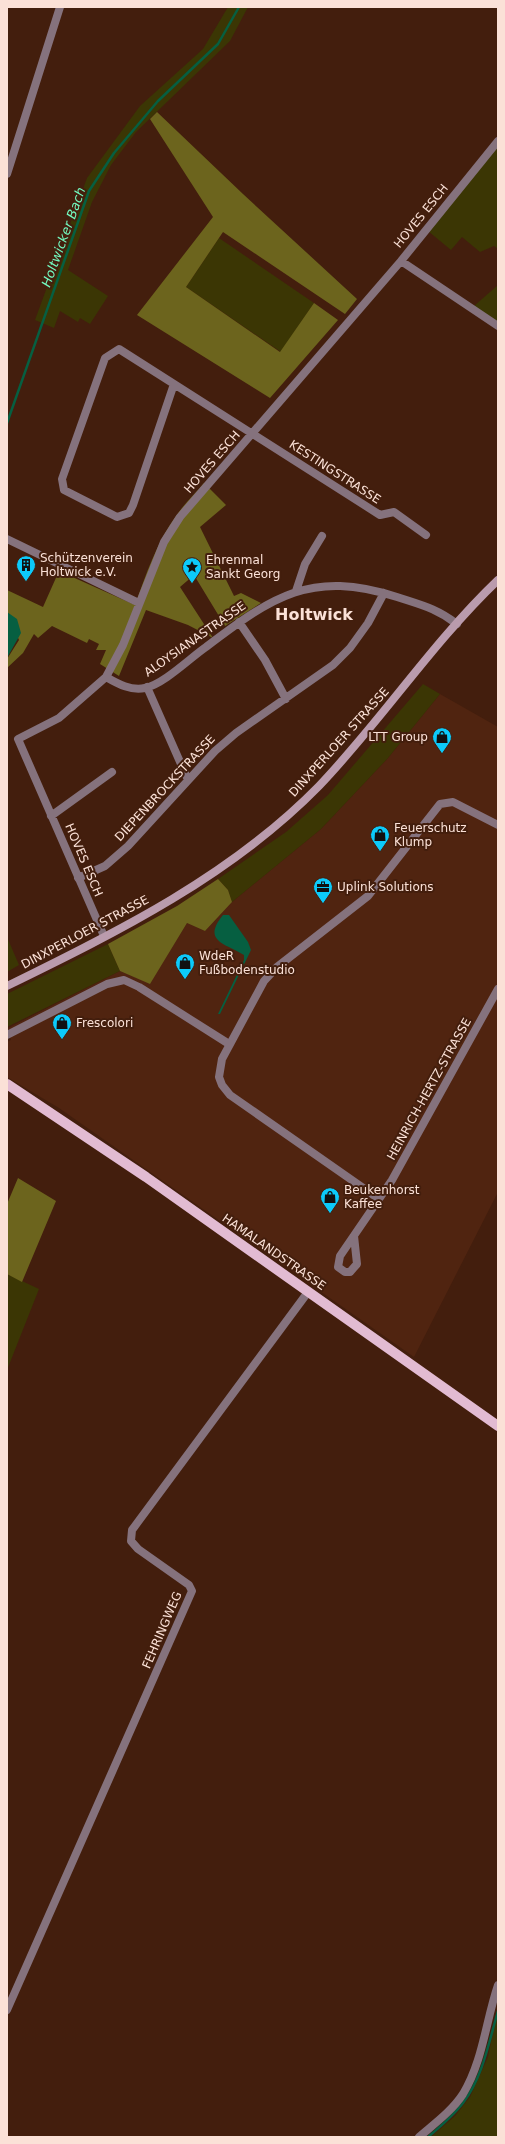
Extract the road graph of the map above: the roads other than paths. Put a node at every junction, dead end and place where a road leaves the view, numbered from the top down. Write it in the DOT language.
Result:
graph roads {
  1 [pos="60,7"];
  2 [pos="498,141"];
  3 [pos="7,174"];
  4 [pos="401,261"];
  5 [pos="498,326"];
  6 [pos="174,384"];
  7 [pos="253,434"];
  8 [pos="426,535"];
  9 [pos="322,536"];
  10 [pos="7,539"];
  11 [pos="498,580"];
  12 [pos="296,591"];
  13 [pos="384,593"];
  14 [pos="139,603"];
  15 [pos="240,622"];
  16 [pos="457,624"];
  17 [pos="106,676"];
  18 [pos="147,687"];
  19 [pos="286,699"];
  20 [pos="112,772"];
  21 [pos="188,780"];
  22 [pos="51,816"];
  23 [pos="498,825"];
  24 [pos="78,878"];
  25 [pos="104,936"];
  26 [pos="7,986"];
  27 [pos="498,989"];
  28 [pos="8,1034"];
  29 [pos="229,1044"];
  30 [pos="7,1084"];
  31 [pos="7,1092"];
  32 [pos="33,1101"];
  33 [pos="379,1199"];
  34 [pos="354,1236"];
  35 [pos="308,1292"];
  36 [pos="498,1426"];
  37 [pos="498,1987"];
  38 [pos="7,2010"];
  39 [pos="419,2137"];
  1 -- 3 [label="street"];
  2 -- 4 [label="street, HOVES ESCH"];
  4 -- 5 [label="street"];
  4 -- 7 [label="street, HOVES ESCH"];
  6 -- 6 [label="street, KESTINGSTRASSE"];
  6 -- 7 [label="street, KESTINGSTRASSE"];
  7 -- 8 [label="street, KESTINGSTRASSE"];
  7 -- 14 [label="street, HOVES ESCH"];
  9 -- 12 [label="street"];
  10 -- 14 [label="street"];
  11 -- 16 [label="main road, DINXPERLOER STRASSE"];
  12 -- 13 [label="street, ALOYSIANASTRASSE"];
  12 -- 15 [label="street, ALOYSIANASTRASSE"];
  13 -- 16 [label="street, ALOYSIANASTRASSE"];
  13 -- 19 [label="street, DIEPENBROCKSTRASSE"];
  14 -- 17 [label="street, HOVES ESCH"];
  15 -- 18 [label="street, ALOYSIANASTRASSE"];
  15 -- 19 [label="street"];
  16 -- 25 [label="main road, DINXPERLOER STRASSE"];
  17 -- 18 [label="street, ALOYSIANASTRASSE"];
  17 -- 22 [label="street, HOVES ESCH"];
  18 -- 21 [label="street"];
  19 -- 21 [label="street, DIEPENBROCKSTRASSE"];
  20 -- 22 [label="street, HOVES ESCH"];
  21 -- 24 [label="street, DIEPENBROCKSTRASSE"];
  22 -- 24 [label="street, HOVES ESCH"];
  23 -- 29 [label="street"];
  24 -- 25 [label="street, HOVES ESCH"];
  25 -- 26 [label="main road, DINXPERLOER STRASSE"];
  27 -- 33 [label="street, HEINRICH-HERTZ-STRASSE"];
  28 -- 29 [label="street"];
  29 -- 33 [label="street"];
  30 -- 32 [label="main road, HAMALANDSTRASSE"];
  31 -- 32 [label="main road, HAMALANDSTRASSE"];
  32 -- 35 [label="main road, HAMALANDSTRASSE"];
  33 -- 34 [label="street, HEINRICH-HERTZ-STRASSE"];
  35 -- 36 [label="main road, HAMALANDSTRASSE"];
  35 -- 38 [label="street, FEHRINGWEG"];
  37 -- 39 [label="street"];
}
